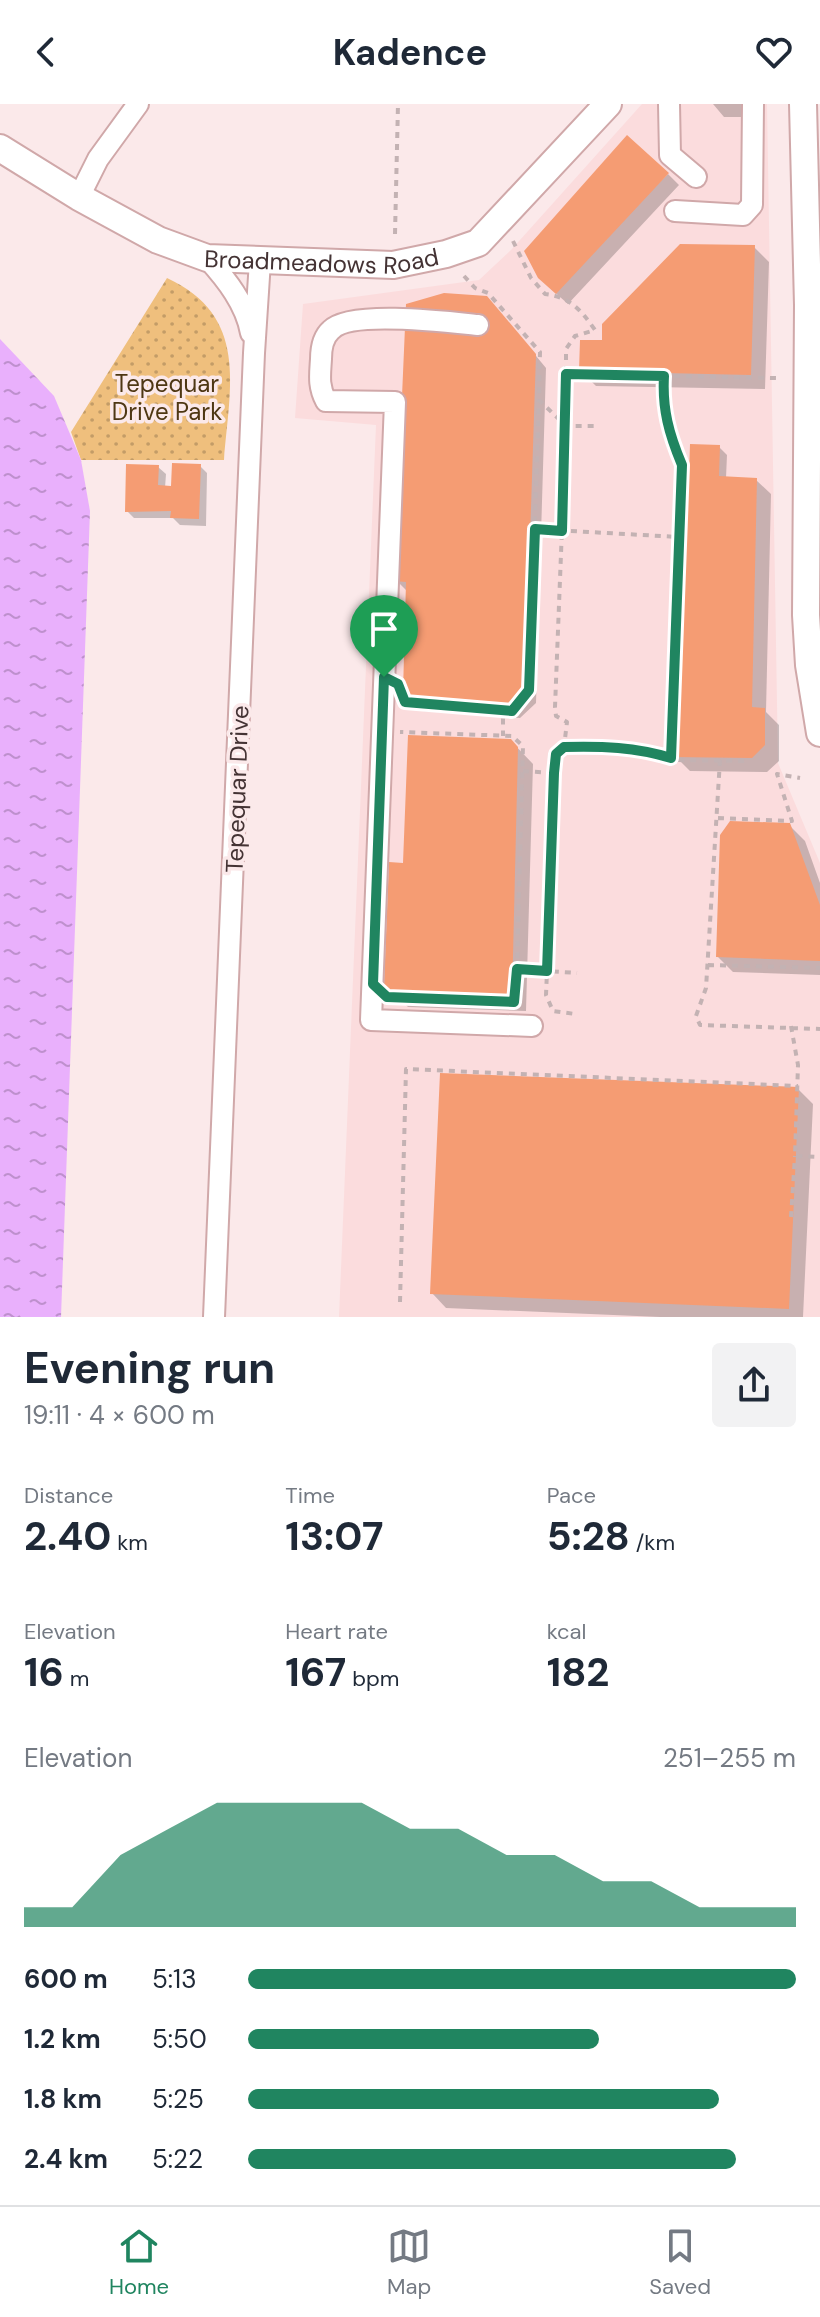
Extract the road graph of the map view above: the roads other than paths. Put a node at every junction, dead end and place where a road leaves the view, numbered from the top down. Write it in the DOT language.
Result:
graph roads {
  1 [pos="138,104"];
  2 [pos="608,104"];
  3 [pos="669,104"];
  4 [pos="753,104"];
  5 [pos="803,104"];
  6 [pos="0,148"];
  7 [pos="696,177"];
  8 [pos="79,197"];
  9 [pos="675,211"];
  10 [pos="207,258"];
  11 [pos="260,261"];
  12 [pos="478,325"];
  13 [pos="254,353"];
  14 [pos="820,733"];
  15 [pos="532,1026"];
  16 [pos="214,1317"];
  1 -- 8 [label="street"];
  2 -- 11 [label="main road, Broadmeadows Road"];
  3 -- 7 [label="street"];
  4 -- 9 [label="street"];
  5 -- 14 [label="main road"];
  6 -- 8 [label="main road, Broadmeadows Road"];
  8 -- 10 [label="main road, Broadmeadows Road"];
  10 -- 11 [label="main road, Broadmeadows Road"];
  10 -- 13 [label="street"];
  11 -- 13 [label="street, Tepequar Drive"];
  12 -- 15 [label="street"];
  13 -- 16 [label="street, Tepequar Drive"];
}
